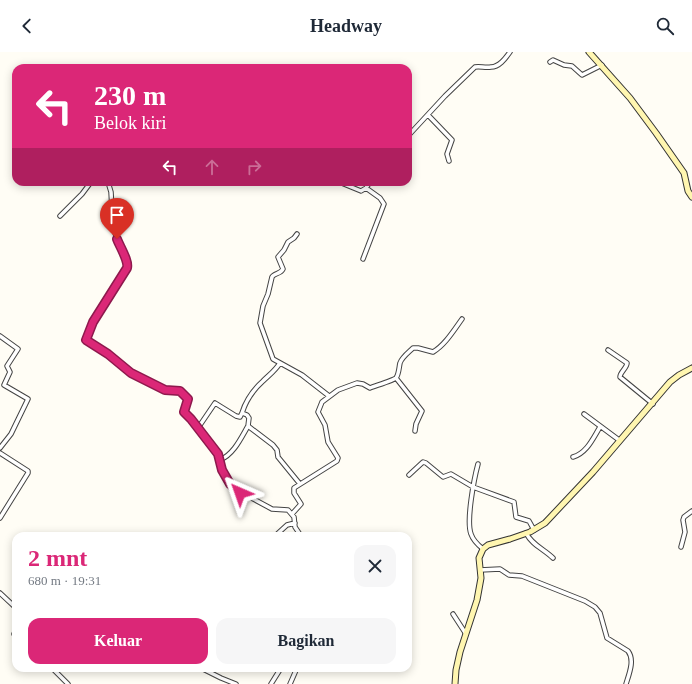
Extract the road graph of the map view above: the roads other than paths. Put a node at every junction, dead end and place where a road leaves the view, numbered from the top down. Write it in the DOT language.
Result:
graph roads {
  1 [pos="510,52"];
  2 [pos="589,52"];
  3 [pos="550,62"];
  4 [pos="602,65"];
  5 [pos="428,115"];
  6 [pos="412,132"];
  7 [pos="449,161"];
  8 [pos="88,186"];
  9 [pos="109,186"];
  10 [pos="349,186"];
  11 [pos="366,188"];
  12 [pos="692,197"];
  13 [pos="60,216"];
  14 [pos="297,234"];
  15 [pos="362,259"];
  16 [pos="462,319"];
  17 [pos="0,336"];
  18 [pos="608,350"];
  19 [pos="280,363"];
  20 [pos="692,368"];
  21 [pos="396,378"];
  22 [pos="329,396"];
  23 [pos="653,404"];
  24 [pos="242,413"];
  25 [pos="584,414"];
  26 [pos="248,426"];
  27 [pos="600,427"];
  28 [pos="198,428"];
  29 [pos="415,431"];
  30 [pos="619,440"];
  31 [pos="0,448"];
  32 [pos="0,453"];
  33 [pos="573,457"];
  34 [pos="220,460"];
  35 [pos="478,464"];
  36 [pos="409,475"];
  37 [pos="300,484"];
  38 [pos="473,487"];
  39 [pos="692,511"];
  40 [pos="292,514"];
  41 [pos="0,518"];
  42 [pos="295,523"];
  43 [pos="534,530"];
  44 [pos="279,532"];
  45 [pos="298,532"];
  46 [pos="526,533"];
  47 [pos="681,547"];
  48 [pos="483,549"];
  49 [pos="553,558"];
  50 [pos="480,570"];
  51 [pos="0,593"];
  52 [pos="12,604"];
  53 [pos="453,614"];
  54 [pos="466,634"];
  55 [pos="56,672"];
  56 [pos="210,672"];
  57 [pos="278,672"];
  58 [pos="295,672"];
  59 [pos="68,684"];
  60 [pos="236,684"];
  61 [pos="271,684"];
  62 [pos="290,684"];
  63 [pos="455,684"];
  64 [pos="626,684"];
  1 -- 5 [label="street"];
  2 -- 4 [label="street"];
  3 -- 4 [label="street"];
  4 -- 12 [label="street"];
  5 -- 6 [label="street"];
  5 -- 7 [label="street"];
  8 -- 13 [label="street"];
  9 -- 28 [label="street"];
  10 -- 11 [label="street"];
  11 -- 15 [label="street"];
  14 -- 19 [label="street"];
  16 -- 21 [label="street"];
  17 -- 31 [label="street"];
  18 -- 23 [label="street"];
  19 -- 22 [label="street"];
  19 -- 24 [label="street"];
  20 -- 23 [label="street"];
  21 -- 22 [label="street"];
  21 -- 29 [label="street"];
  22 -- 37 [label="street"];
  23 -- 30 [label="street"];
  24 -- 26 [label="street"];
  24 -- 28 [label="street"];
  25 -- 27 [label="street"];
  26 -- 34 [label="street"];
  26 -- 37 [label="street"];
  27 -- 30 [label="street"];
  27 -- 33 [label="street"];
  28 -- 34 [label="street"];
  30 -- 43 [label="street"];
  32 -- 41 [label="street"];
  34 -- 40 [label="street"];
  35 -- 38 [label="street"];
  36 -- 38 [label="street"];
  37 -- 40 [label="street"];
  38 -- 43 [label="street"];
  38 -- 48 [label="street"];
  39 -- 47 [label="street"];
  40 -- 42 [label="street"];
  42 -- 44 [label="street"];
  42 -- 45 [label="street"];
  43 -- 46 [label="street"];
  46 -- 48 [label="street"];
  46 -- 49 [label="street"];
  48 -- 50 [label="street"];
  50 -- 54 [label="street"];
  50 -- 64 [label="street"];
  51 -- 52 [label="street"];
  53 -- 54 [label="street"];
  54 -- 63 [label="street"];
  55 -- 59 [label="street"];
  56 -- 60 [label="street"];
  57 -- 61 [label="street"];
  58 -- 62 [label="street"];
}
